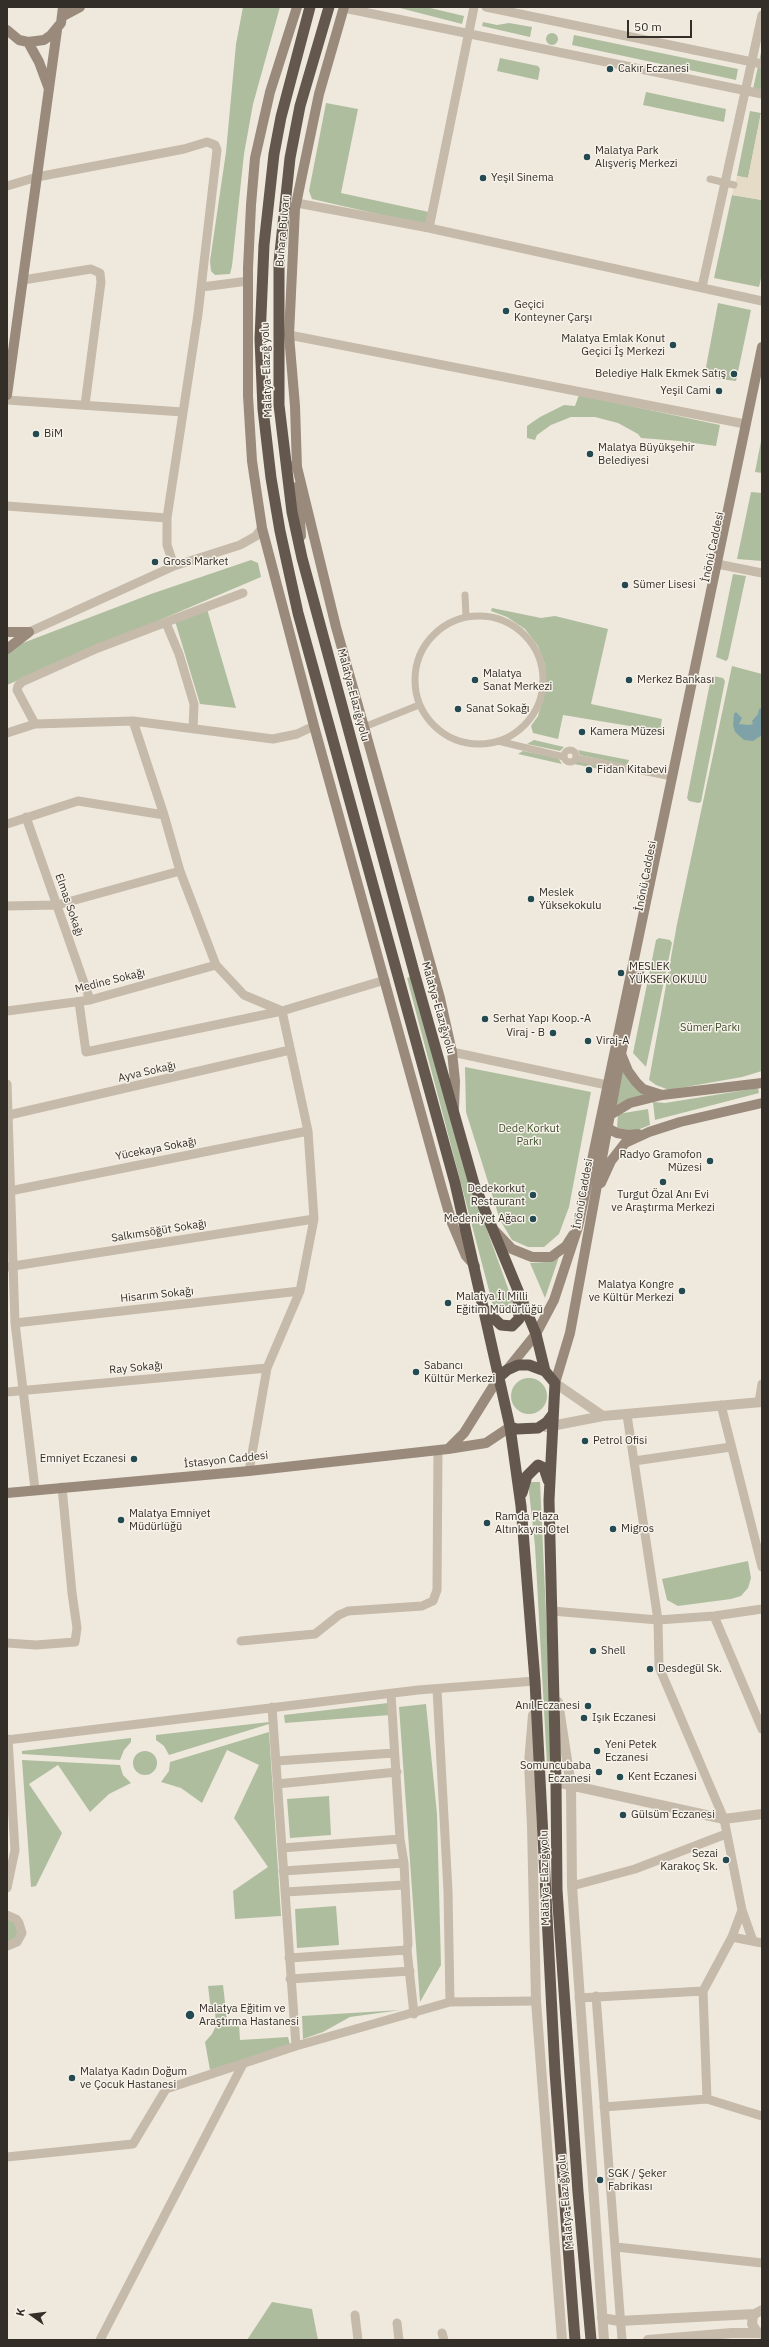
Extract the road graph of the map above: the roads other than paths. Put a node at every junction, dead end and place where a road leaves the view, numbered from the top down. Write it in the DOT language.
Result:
graph roads {
  1 [pos="80,7"];
  2 [pos="297,7"];
  3 [pos="310,7"];
  4 [pos="329,7"];
  5 [pos="474,7"];
  6 [pos="486,7"];
  7 [pos="344,8"];
  8 [pos="63,12"];
  9 [pos="762,15"];
  10 [pos="57,30"];
  11 [pos="8,33"];
  12 [pos="468,34"];
  13 [pos="28,42"];
  14 [pos="751,62"];
  15 [pos="762,64"];
  16 [pos="49,90"];
  17 [pos="745,91"];
  18 [pos="762,94"];
  19 [pos="37,176"];
  20 [pos="710,179"];
  21 [pos="725,182"];
  22 [pos="734,185"];
  23 [pos="7,186"];
  24 [pos="296,203"];
  25 [pos="429,228"];
  26 [pos="23,280"];
  27 [pos="248,281"];
  28 [pos="202,287"];
  29 [pos="702,287"];
  30 [pos="762,300"];
  31 [pos="289,335"];
  32 [pos="762,347"];
  33 [pos="762,373"];
  34 [pos="7,395"];
  35 [pos="7,400"];
  36 [pos="85,405"];
  37 [pos="183,412"];
  38 [pos="745,424"];
  39 [pos="296,463"];
  40 [pos="7,506"];
  41 [pos="167,518"];
  42 [pos="262,528"];
  43 [pos="302,558"];
  44 [pos="719,564"];
  45 [pos="174,566"];
  46 [pos="762,573"];
  47 [pos="243,593"];
  48 [pos="465,595"];
  49 [pos="466,616"];
  50 [pos="166,623"];
  51 [pos="7,632"];
  52 [pos="29,632"];
  53 [pos="7,649"];
  54 [pos="419,705"];
  55 [pos="133,721"];
  56 [pos="35,724"];
  57 [pos="314,726"];
  58 [pos="364,727"];
  59 [pos="193,729"];
  60 [pos="7,733"];
  61 [pos="498,741"];
  62 [pos="672,777"];
  63 [pos="164,814"];
  64 [pos="26,817"];
  65 [pos="7,824"];
  66 [pos="180,871"];
  67 [pos="56,905"];
  68 [pos="7,906"];
  69 [pos="216,965"];
  70 [pos="385,980"];
  71 [pos="90,1000"];
  72 [pos="79,1002"];
  73 [pos="7,1011"];
  74 [pos="282,1011"];
  75 [pos="290,1050"];
  76 [pos="452,1052"];
  77 [pos="621,1054"];
  78 [pos="762,1083"];
  79 [pos="7,1084"];
  80 [pos="607,1085"];
  81 [pos="662,1095"];
  82 [pos="762,1102"];
  83 [pos="454,1111"];
  84 [pos="610,1113"];
  85 [pos="8,1114"];
  86 [pos="600,1121"];
  87 [pos="608,1128"];
  88 [pos="308,1131"];
  89 [pos="648,1132"];
  90 [pos="10,1191"];
  91 [pos="596,1193"];
  92 [pos="314,1219"];
  93 [pos="578,1227"];
  94 [pos="492,1228"];
  95 [pos="11,1266"];
  96 [pos="474,1266"];
  97 [pos="516,1284"];
  98 [pos="300,1291"];
  99 [pos="483,1308"];
  100 [pos="15,1324"];
  101 [pos="536,1334"];
  102 [pos="267,1368"];
  103 [pos="545,1371"];
  104 [pos="503,1373"];
  105 [pos="555,1383"];
  106 [pos="762,1384"];
  107 [pos="24,1390"];
  108 [pos="7,1392"];
  109 [pos="760,1402"];
  110 [pos="721,1405"];
  111 [pos="553,1414"];
  112 [pos="627,1415"];
  113 [pos="603,1416"];
  114 [pos="510,1426"];
  115 [pos="553,1427"];
  116 [pos="538,1428"];
  117 [pos="731,1447"];
  118 [pos="443,1449"];
  119 [pos="634,1461"];
  120 [pos="249,1471"];
  121 [pos="62,1487"];
  122 [pos="35,1489"];
  123 [pos="7,1493"];
  124 [pos="549,1500"];
  125 [pos="521,1506"];
  126 [pos="762,1567"];
  127 [pos="762,1609"];
  128 [pos="552,1610"];
  129 [pos="714,1616"];
  130 [pos="658,1620"];
  131 [pos="241,1641"];
  132 [pos="7,1643"];
  133 [pos="554,1677"];
  134 [pos="535,1681"];
  135 [pos="437,1689"];
  136 [pos="391,1694"];
  137 [pos="536,1695"];
  138 [pos="272,1707"];
  139 [pos="761,1723"];
  140 [pos="8,1740"];
  141 [pos="394,1753"];
  142 [pos="276,1761"];
  143 [pos="397,1772"];
  144 [pos="556,1782"];
  145 [pos="277,1784"];
  146 [pos="571,1786"];
  147 [pos="762,1814"];
  148 [pos="724,1819"];
  149 [pos="726,1834"];
  150 [pos="400,1839"];
  151 [pos="282,1848"];
  152 [pos="404,1863"];
  153 [pos="283,1871"];
  154 [pos="404,1885"];
  155 [pos="572,1886"];
  156 [pos="7,1888"];
  157 [pos="285,1892"];
  158 [pos="742,1910"];
  159 [pos="7,1916"];
  160 [pos="732,1937"];
  161 [pos="758,1942"];
  162 [pos="7,1946"];
  163 [pos="406,1950"];
  164 [pos="289,1958"];
  165 [pos="410,1971"];
  166 [pos="290,1979"];
  167 [pos="703,1991"];
  168 [pos="596,1996"];
  169 [pos="578,1998"];
  170 [pos="536,2001"];
  171 [pos="450,2002"];
  172 [pos="414,2014"];
  173 [pos="296,2046"];
  174 [pos="243,2064"];
  175 [pos="707,2099"];
  176 [pos="604,2107"];
  177 [pos="762,2116"];
  178 [pos="7,2157"];
  179 [pos="616,2247"];
  180 [pos="762,2263"];
  181 [pos="759,2310"];
  182 [pos="355,2315"];
  183 [pos="602,2318"];
  184 [pos="619,2321"];
  185 [pos="397,2323"];
  186 [pos="732,2333"];
  187 [pos="760,2335"];
  188 [pos="100,2340"];
  189 [pos="358,2340"];
  190 [pos="399,2340"];
  191 [pos="562,2340"];
  192 [pos="575,2340"];
  193 [pos="591,2340"];
  194 [pos="604,2340"];
  195 [pos="622,2340"];
  196 [pos="648,2340"];
  197 [pos="741,2340"];
  1 -- 8 [label="main road"];
  2 -- 27 [label="main road"];
  3 -- 96 [label="highway, Malatya-Elazığ yolu"];
  4 -- 43 [label="highway, Malatya-Elazığ yolu"];
  5 -- 12 [label="street"];
  6 -- 14 [label="street"];
  7 -- 12 [label="street"];
  7 -- 24 [label="main road, Buhara Bulvarı"];
  8 -- 10 [label="main road"];
  9 -- 14 [label="street"];
  10 -- 13 [label="main road"];
  10 -- 16 [label="main road"];
  11 -- 13 [label="main road"];
  12 -- 17 [label="street"];
  12 -- 25 [label="street"];
  13 -- 16 [label="main road"];
  14 -- 15 [label="street"];
  14 -- 17 [label="street"];
  16 -- 19 [label="main road"];
  17 -- 18 [label="street"];
  17 -- 21 [label="street"];
  19 -- 23 [label="street"];
  19 -- 26 [label="main road"];
  19 -- 28 [label="street"];
  20 -- 21 [label="street"];
  21 -- 22 [label="street"];
  21 -- 29 [label="street"];
  24 -- 25 [label="street"];
  24 -- 31 [label="main road, Buhara Bulvarı"];
  25 -- 29 [label="street"];
  26 -- 34 [label="main road"];
  26 -- 36 [label="street"];
  27 -- 28 [label="street"];
  27 -- 42 [label="main road"];
  28 -- 37 [label="street"];
  29 -- 30 [label="street"];
  31 -- 38 [label="street"];
  31 -- 39 [label="main road, Buhara Bulvarı"];
  32 -- 38 [label="main road, İnönü Caddesi"];
  33 -- 44 [label="main road, İnönü Caddesi"];
  35 -- 36 [label="street"];
  36 -- 37 [label="street"];
  37 -- 41 [label="street"];
  38 -- 44 [label="main road, İnönü Caddesi"];
  39 -- 43 [label="main road"];
  39 -- 58 [label="main road"];
  40 -- 41 [label="street"];
  41 -- 45 [label="street"];
  42 -- 45 [label="street"];
  42 -- 57 [label="main road"];
  43 -- 83 [label="highway, Malatya-Elazığ yolu"];
  44 -- 46 [label="street"];
  44 -- 62 [label="main road, İnönü Caddesi"];
  44 -- 77 [label="main road, İnönü Caddesi"];
  45 -- 52 [label="street"];
  47 -- 50 [label="street"];
  48 -- 49 [label="street"];
  49 -- 54 [label="street"];
  49 -- 61 [label="street"];
  50 -- 56 [label="street"];
  50 -- 59 [label="street"];
  51 -- 52 [label="main road"];
  52 -- 53 [label="main road"];
  54 -- 58 [label="street"];
  54 -- 61 [label="street"];
  55 -- 56 [label="street"];
  55 -- 59 [label="street"];
  55 -- 63 [label="street"];
  56 -- 60 [label="street"];
  57 -- 59 [label="street"];
  57 -- 70 [label="main road"];
  58 -- 76 [label="main road"];
  61 -- 62 [label="street"];
  62 -- 80 [label="main road, İnönü Caddesi"];
  63 -- 64 [label="street"];
  63 -- 66 [label="street"];
  64 -- 65 [label="street"];
  64 -- 67 [label="street, Elmas Sokağı"];
  66 -- 67 [label="street"];
  66 -- 69 [label="street"];
  67 -- 68 [label="street"];
  67 -- 71 [label="street, Elmas Sokağı"];
  69 -- 71 [label="street, Medine Sokağı"];
  69 -- 74 [label="street"];
  70 -- 74 [label="street"];
  70 -- 96 [label="main road"];
  71 -- 72 [label="street, Medine Sokağı"];
  72 -- 73 [label="street, Medine Sokağı"];
  72 -- 74 [label="street"];
  74 -- 75 [label="street"];
  75 -- 85 [label="street, Ayva Sokağı"];
  75 -- 88 [label="street"];
  76 -- 80 [label="street"];
  76 -- 83 [label="main road"];
  77 -- 81 [label="main road"];
  77 -- 84 [label="main road, İnönü Caddesi"];
  78 -- 81 [label="main road"];
  79 -- 85 [label="street"];
  80 -- 86 [label="main road, İnönü Caddesi"];
  81 -- 84 [label="main road"];
  82 -- 89 [label="main road"];
  83 -- 94 [label="highway, Malatya-Elazığ yolu"];
  84 -- 86 [label="main road"];
  84 -- 87 [label="main road, İnönü Caddesi"];
  85 -- 90 [label="street"];
  86 -- 87 [label="main road"];
  86 -- 93 [label="main road, İnönü Caddesi"];
  87 -- 89 [label="main road"];
  87 -- 91 [label="main road, İnönü Caddesi"];
  88 -- 90 [label="street, Yücekaya Sokağı"];
  88 -- 92 [label="street"];
  89 -- 91 [label="main road"];
  90 -- 95 [label="street"];
  91 -- 105 [label="main road, İnönü Caddesi"];
  92 -- 95 [label="street, Salkımsöğüt Sokağı"];
  92 -- 98 [label="street"];
  93 -- 94 [label="main road"];
  93 -- 101 [label="main road"];
  94 -- 97 [label="highway, Malatya-Elazığ yolu"];
  95 -- 100 [label="street"];
  96 -- 99 [label="highway, Malatya-Elazığ yolu"];
  97 -- 99 [label="highway"];
  97 -- 101 [label="highway, Malatya-Elazığ yolu"];
  98 -- 100 [label="street, Hisarım Sokağı"];
  98 -- 102 [label="street"];
  99 -- 104 [label="highway, Malatya-Elazığ yolu"];
  100 -- 107 [label="street"];
  101 -- 103 [label="highway, Malatya-Elazığ yolu"];
  101 -- 104 [label="main road"];
  102 -- 107 [label="street, Ray Sokağı"];
  102 -- 120 [label="street"];
  103 -- 104 [label="highway"];
  103 -- 105 [label="highway"];
  104 -- 114 [label="highway"];
  104 -- 118 [label="main road"];
  105 -- 111 [label="highway"];
  105 -- 113 [label="street"];
  106 -- 109 [label="street"];
  107 -- 108 [label="street, Ray Sokağı"];
  107 -- 122 [label="street"];
  109 -- 110 [label="street"];
  110 -- 112 [label="street"];
  110 -- 117 [label="street"];
  111 -- 115 [label="highway, Malatya-Elazığ yolu"];
  111 -- 116 [label="highway"];
  112 -- 113 [label="street"];
  112 -- 119 [label="street"];
  113 -- 115 [label="street"];
  114 -- 116 [label="highway"];
  114 -- 118 [label="main road, İstasyon Caddesi"];
  114 -- 125 [label="highway, Malatya-Elazığ yolu"];
  115 -- 116 [label="street"];
  115 -- 124 [label="highway, Malatya-Elazığ yolu"];
  117 -- 119 [label="street"];
  117 -- 126 [label="street"];
  118 -- 120 [label="main road, İstasyon Caddesi"];
  118 -- 131 [label="street"];
  119 -- 130 [label="street"];
  120 -- 121 [label="main road, İstasyon Caddesi"];
  121 -- 122 [label="main road, İstasyon Caddesi"];
  121 -- 132 [label="street"];
  122 -- 123 [label="main road, İstasyon Caddesi"];
  124 -- 125 [label="highway"];
  124 -- 128 [label="highway, Malatya-Elazığ yolu"];
  125 -- 134 [label="highway, Malatya-Elazığ yolu"];
  127 -- 129 [label="street"];
  128 -- 130 [label="street"];
  128 -- 133 [label="highway, Malatya-Elazığ yolu"];
  129 -- 130 [label="street"];
  129 -- 139 [label="street"];
  130 -- 148 [label="street"];
  133 -- 144 [label="highway, Malatya-Elazığ yolu"];
  133 -- 146 [label="street"];
  134 -- 135 [label="street"];
  134 -- 137 [label="highway, Malatya-Elazığ yolu"];
  135 -- 136 [label="street"];
  135 -- 171 [label="street"];
  136 -- 138 [label="street"];
  136 -- 141 [label="street"];
  137 -- 170 [label="street"];
  137 -- 192 [label="highway, Malatya-Elazığ yolu"];
  138 -- 140 [label="street"];
  138 -- 142 [label="street"];
  140 -- 156 [label="street"];
  141 -- 142 [label="street"];
  141 -- 143 [label="street"];
  142 -- 145 [label="street"];
  143 -- 145 [label="street"];
  143 -- 150 [label="street"];
  144 -- 146 [label="street"];
  144 -- 193 [label="highway, Malatya-Elazığ yolu"];
  145 -- 151 [label="street"];
  146 -- 148 [label="street"];
  146 -- 155 [label="street"];
  147 -- 148 [label="street"];
  148 -- 149 [label="street"];
  149 -- 155 [label="street"];
  149 -- 158 [label="street"];
  150 -- 151 [label="street"];
  150 -- 152 [label="street"];
  151 -- 153 [label="street"];
  152 -- 153 [label="street"];
  152 -- 154 [label="street"];
  153 -- 157 [label="street"];
  154 -- 157 [label="street"];
  154 -- 163 [label="street"];
  155 -- 169 [label="street"];
  157 -- 164 [label="street"];
  158 -- 160 [label="street"];
  158 -- 161 [label="street"];
  159 -- 162 [label="street"];
  160 -- 161 [label="street"];
  160 -- 167 [label="street"];
  163 -- 164 [label="street"];
  163 -- 165 [label="street"];
  164 -- 166 [label="street"];
  165 -- 166 [label="street"];
  165 -- 172 [label="street"];
  166 -- 173 [label="street"];
  167 -- 168 [label="street"];
  167 -- 175 [label="street"];
  168 -- 169 [label="street"];
  168 -- 176 [label="street"];
  169 -- 183 [label="street"];
  170 -- 171 [label="street"];
  170 -- 191 [label="street"];
  171 -- 172 [label="street"];
  172 -- 173 [label="street"];
  173 -- 174 [label="street"];
  174 -- 178 [label="street"];
  174 -- 188 [label="street"];
  175 -- 176 [label="street"];
  175 -- 177 [label="street"];
  176 -- 179 [label="street"];
  179 -- 180 [label="street"];
  179 -- 184 [label="street"];
  181 -- 184 [label="street"];
  181 -- 187 [label="street"];
  182 -- 189 [label="street"];
  183 -- 184 [label="street"];
  183 -- 194 [label="street"];
  184 -- 195 [label="street"];
  185 -- 190 [label="street"];
  186 -- 187 [label="street"];
  186 -- 196 [label="street"];
  186 -- 197 [label="street"];
}
